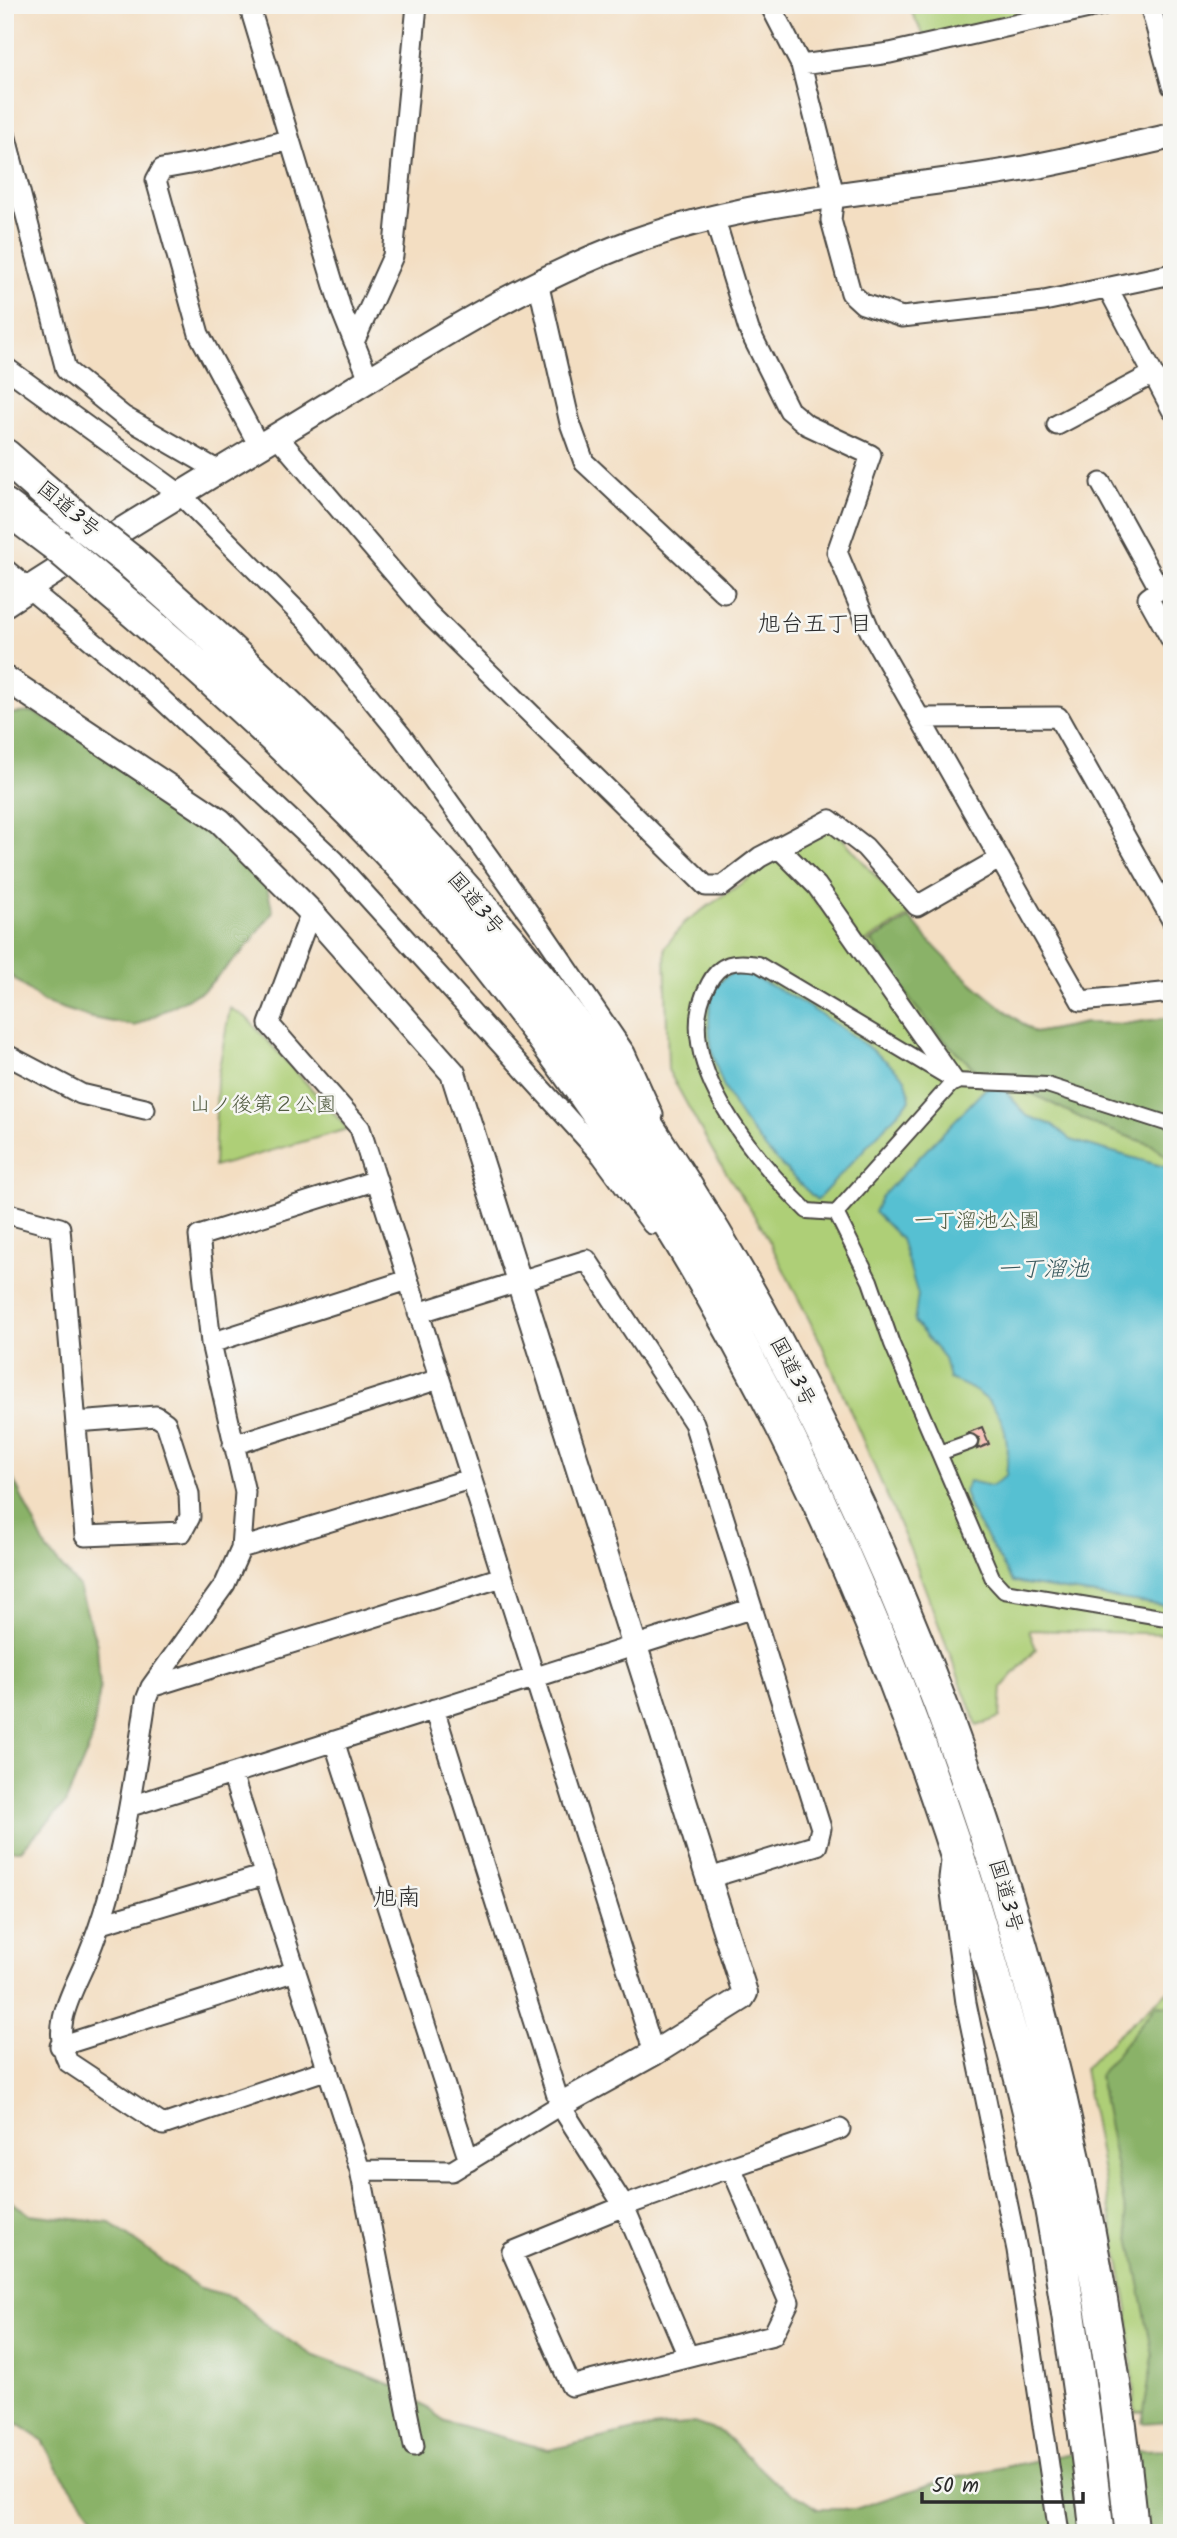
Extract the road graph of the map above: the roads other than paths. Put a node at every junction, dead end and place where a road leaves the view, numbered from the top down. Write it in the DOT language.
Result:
graph roads {
  1 [pos="249,5"];
  2 [pos="416,5"];
  3 [pos="770,5"];
  4 [pos="1102,5"];
  5 [pos="1150,5"];
  6 [pos="1033,13"];
  7 [pos="801,65"];
  8 [pos="1172,86"];
  9 [pos="5,134"];
  10 [pos="1172,136"];
  11 [pos="288,140"];
  12 [pos="834,194"];
  13 [pos="713,217"];
  14 [pos="1172,274"];
  15 [pos="538,282"];
  16 [pos="1108,290"];
  17 [pos="354,342"];
  18 [pos="5,368"];
  19 [pos="1153,374"];
  20 [pos="369,379"];
  21 [pos="1172,410"];
  22 [pos="1057,425"];
  23 [pos="268,441"];
  24 [pos="5,456"];
  25 [pos="217,470"];
  26 [pos="1101,483"];
  27 [pos="180,494"];
  28 [pos="5,506"];
  29 [pos="5,569"];
  30 [pos="1166,584"];
  31 [pos="29,588"];
  32 [pos="724,593"];
  33 [pos="5,604"];
  34 [pos="1172,641"];
  35 [pos="5,678"];
  36 [pos="922,718"];
  37 [pos="778,847"];
  38 [pos="999,859"];
  39 [pos="311,912"];
  40 [pos="1172,920"];
  41 [pos="1172,992"];
  42 [pos="5,1054"];
  43 [pos="954,1081"];
  44 [pos="145,1109"];
  45 [pos="1172,1125"];
  46 [pos="377,1180"];
  47 [pos="685,1186"];
  48 [pos="5,1213"];
  49 [pos="836,1213"];
  50 [pos="408,1280"];
  51 [pos="519,1282"];
  52 [pos="418,1312"];
  53 [pos="211,1343"];
  54 [pos="744,1352"];
  55 [pos="439,1379"];
  56 [pos="76,1422"];
  57 [pos="970,1442"];
  58 [pos="233,1445"];
  59 [pos="939,1453"];
  60 [pos="470,1479"];
  61 [pos="241,1548"];
  62 [pos="502,1577"];
  63 [pos="750,1609"];
  64 [pos="1172,1619"];
  65 [pos="635,1643"];
  66 [pos="535,1677"];
  67 [pos="152,1687"];
  68 [pos="433,1709"];
  69 [pos="334,1741"];
  70 [pos="232,1774"];
  71 [pos="131,1806"];
  72 [pos="954,1841"];
  73 [pos="265,1875"];
  74 [pos="709,1878"];
  75 [pos="101,1924"];
  76 [pos="296,1971"];
  77 [pos="60,2046"];
  78 [pos="654,2053"];
  79 [pos="328,2069"];
  80 [pos="560,2105"];
  81 [pos="840,2129"];
  82 [pos="469,2161"];
  83 [pos="731,2167"];
  84 [pos="360,2170"];
  85 [pos="624,2206"];
  86 [pos="688,2356"];
  87 [pos="414,2446"];
  88 [pos="1059,2533"];
  89 [pos="1097,2533"];
  90 [pos="1132,2533"];
  1 -- 11 [label="street"];
  2 -- 17 [label="street"];
  3 -- 7 [label="street"];
  4 -- 6 [label="street"];
  5 -- 8 [label="street"];
  6 -- 7 [label="street"];
  7 -- 12 [label="street"];
  9 -- 25 [label="street"];
  10 -- 12 [label="street"];
  11 -- 17 [label="street"];
  11 -- 23 [label="street"];
  12 -- 13 [label="street"];
  12 -- 16 [label="street"];
  13 -- 15 [label="street"];
  13 -- 36 [label="street"];
  14 -- 16 [label="street"];
  15 -- 20 [label="street"];
  15 -- 32 [label="street"];
  16 -- 19 [label="street"];
  17 -- 20 [label="street"];
  18 -- 27 [label="street"];
  19 -- 21 [label="street"];
  19 -- 22 [label="street"];
  20 -- 23 [label="street"];
  23 -- 25 [label="street"];
  23 -- 37 [label="street"];
  24 -- 47 [label="highway, 国道3号, bridge"];
  25 -- 27 [label="street"];
  26 -- 30 [label="street"];
  27 -- 31 [label="street"];
  27 -- 47 [label="street"];
  28 -- 54 [label="highway, 国道3号, bridge"];
  29 -- 31 [label="street"];
  30 -- 34 [label="street"];
  31 -- 33 [label="street"];
  31 -- 54 [label="street"];
  35 -- 39 [label="street"];
  36 -- 38 [label="street"];
  36 -- 40 [label="street"];
  37 -- 38 [label="street"];
  37 -- 43 [label="street"];
  38 -- 41 [label="street"];
  39 -- 46 [label="street"];
  39 -- 51 [label="street"];
  42 -- 44 [label="street"];
  43 -- 45 [label="street"];
  43 -- 49 [label="street"];
  43 -- 49 [label="street"];
  46 -- 50 [label="street"];
  46 -- 53 [label="street"];
  47 -- 90 [label="highway, 国道3号"];
  48 -- 56 [label="street"];
  49 -- 59 [label="street"];
  50 -- 52 [label="street"];
  50 -- 53 [label="street"];
  51 -- 52 [label="street"];
  51 -- 63 [label="street"];
  51 -- 65 [label="street"];
  52 -- 55 [label="street"];
  53 -- 58 [label="street"];
  54 -- 72 [label="highway, 国道3号"];
  55 -- 58 [label="street"];
  55 -- 60 [label="street"];
  56 -- 56 [label="street"];
  57 -- 59 [label="street"];
  58 -- 61 [label="street"];
  59 -- 64 [label="street"];
  60 -- 61 [label="street"];
  60 -- 62 [label="street"];
  61 -- 67 [label="street"];
  62 -- 66 [label="street"];
  62 -- 67 [label="street"];
  63 -- 65 [label="street"];
  63 -- 74 [label="street"];
  65 -- 66 [label="street"];
  65 -- 74 [label="street"];
  66 -- 68 [label="street"];
  66 -- 78 [label="street"];
  67 -- 71 [label="street"];
  68 -- 69 [label="street"];
  68 -- 80 [label="street"];
  69 -- 70 [label="street"];
  69 -- 82 [label="street"];
  70 -- 71 [label="street"];
  70 -- 73 [label="street"];
  71 -- 75 [label="street"];
  72 -- 88 [label="street"];
  72 -- 89 [label="highway, 国道3号"];
  73 -- 75 [label="street"];
  73 -- 76 [label="street"];
  74 -- 78 [label="street"];
  75 -- 77 [label="street"];
  76 -- 77 [label="street"];
  76 -- 79 [label="street"];
  77 -- 79 [label="street"];
  78 -- 80 [label="street"];
  79 -- 84 [label="street"];
  80 -- 82 [label="street"];
  80 -- 85 [label="street"];
  81 -- 83 [label="street"];
  82 -- 84 [label="street"];
  83 -- 85 [label="street"];
  83 -- 86 [label="street"];
  84 -- 87 [label="street"];
  85 -- 86 [label="street"];
  85 -- 86 [label="street"];
}
